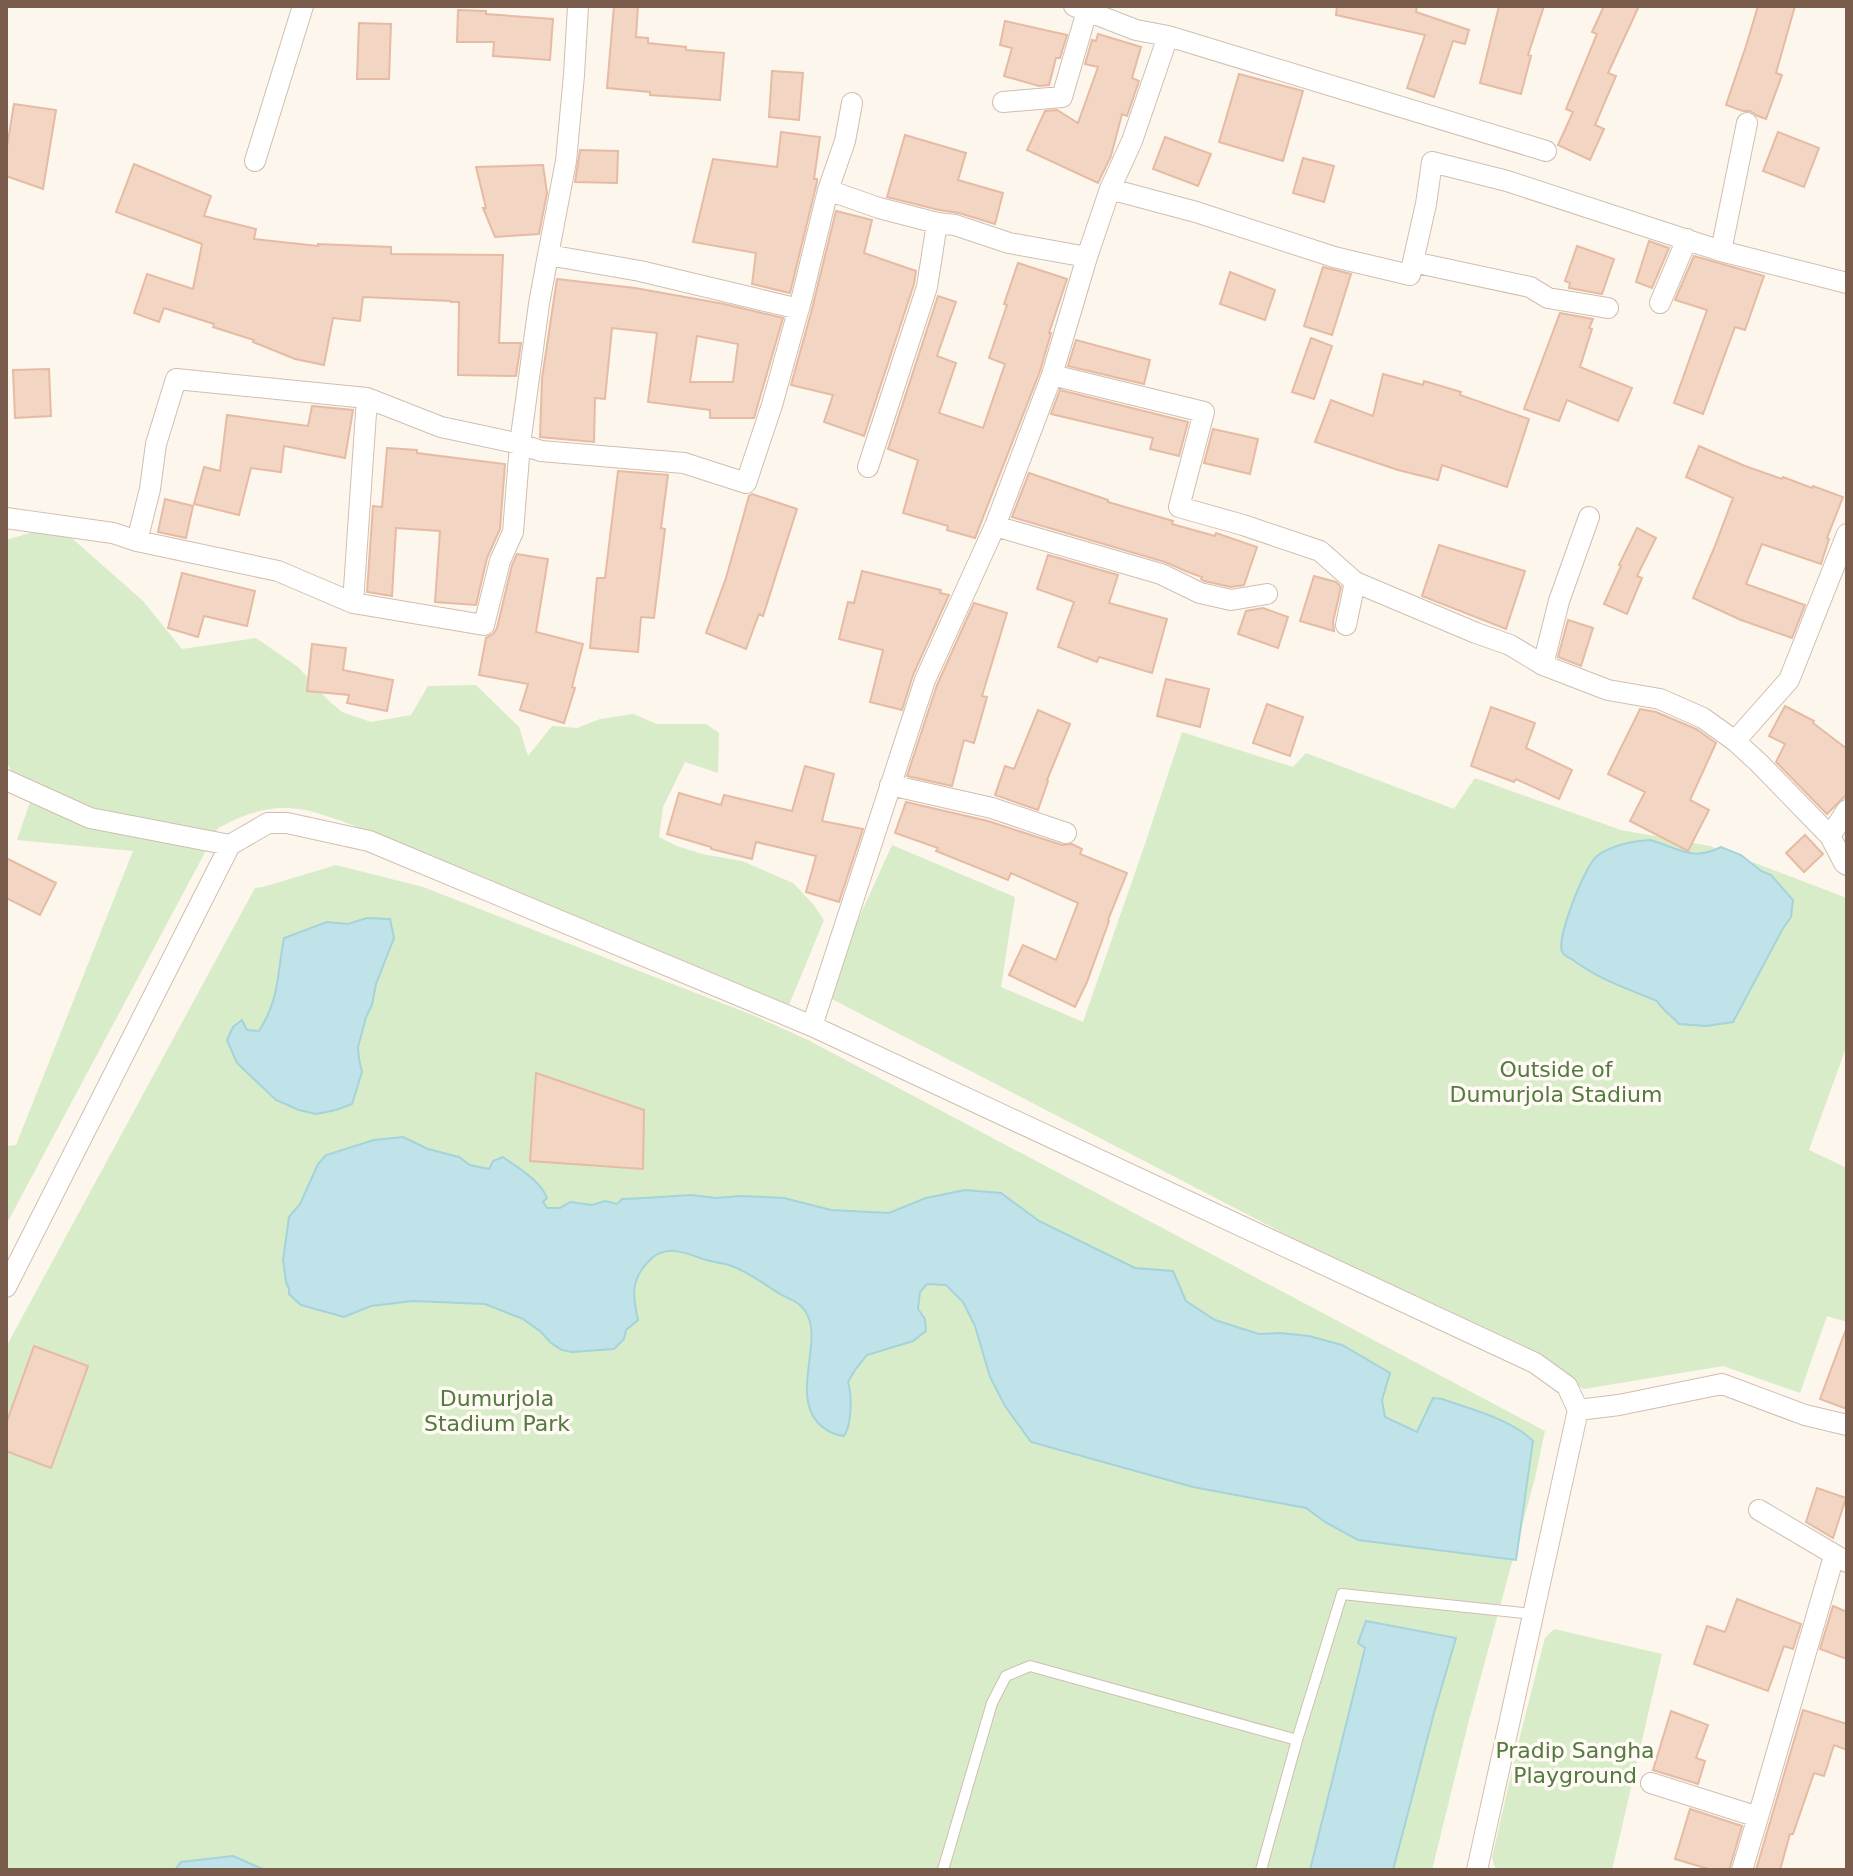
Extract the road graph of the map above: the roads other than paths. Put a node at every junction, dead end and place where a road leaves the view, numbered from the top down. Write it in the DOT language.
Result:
graph roads {
  1 [pos="303,6"];
  2 [pos="578,6"];
  3 [pos="1080,8"];
  4 [pos="1168,36"];
  5 [pos="1003,102"];
  6 [pos="852,103"];
  7 [pos="1747,123"];
  8 [pos="1546,151"];
  9 [pos="255,161"];
  10 [pos="1110,189"];
  11 [pos="828,190"];
  12 [pos="937,223"];
  13 [pos="1687,239"];
  14 [pos="1721,251"];
  15 [pos="548,255"];
  16 [pos="1087,257"];
  17 [pos="1413,262"];
  18 [pos="1847,283"];
  19 [pos="1660,303"];
  20 [pos="1608,308"];
  21 [pos="799,309"];
  22 [pos="1052,375"];
  23 [pos="367,398"];
  24 [pos="520,444"];
  25 [pos="868,467"];
  26 [pos="1589,517"];
  27 [pos="6,518"];
  28 [pos="995,526"];
  29 [pos="1847,534"];
  30 [pos="137,541"];
  31 [pos="1355,582"];
  32 [pos="1267,594"];
  33 [pos="353,603"];
  34 [pos="1346,625"];
  35 [pos="1543,665"];
  36 [pos="1735,741"];
  37 [pos="890,785"];
  38 [pos="9,787"];
  39 [pos="1847,810"];
  40 [pos="1066,833"];
  41 [pos="1830,836"];
  42 [pos="230,845"];
  43 [pos="1847,865"];
  44 [pos="812,1026"];
  45 [pos="6,1287"];
  46 [pos="1578,1410"];
  47 [pos="1847,1425"];
  48 [pos="1759,1510"];
  49 [pos="1840,1559"];
  50 [pos="1533,1614"];
  51 [pos="1297,1740"];
  52 [pos="1651,1783"];
  53 [pos="1758,1817"];
  54 [pos="943,1870"];
  55 [pos="1261,1870"];
  56 [pos="1477,1870"];
  57 [pos="1742,1870"];
  1 -- 9 [label="street"];
  2 -- 15 [label="street"];
  3 -- 4 [label="street"];
  3 -- 5 [label="street"];
  4 -- 8 [label="street"];
  4 -- 10 [label="street"];
  6 -- 11 [label="street"];
  7 -- 14 [label="street"];
  10 -- 16 [label="street"];
  10 -- 17 [label="street"];
  11 -- 12 [label="street"];
  11 -- 21 [label="street"];
  12 -- 16 [label="street"];
  12 -- 25 [label="street"];
  13 -- 14 [label="street"];
  13 -- 17 [label="street"];
  13 -- 19 [label="street"];
  14 -- 18 [label="street"];
  15 -- 21 [label="street"];
  15 -- 24 [label="street"];
  16 -- 22 [label="street"];
  17 -- 20 [label="street"];
  21 -- 24 [label="street"];
  22 -- 28 [label="street"];
  22 -- 31 [label="street"];
  23 -- 24 [label="street"];
  23 -- 30 [label="street"];
  23 -- 33 [label="street"];
  24 -- 33 [label="street"];
  26 -- 35 [label="street"];
  27 -- 30 [label="street"];
  28 -- 32 [label="street"];
  28 -- 37 [label="street"];
  29 -- 36 [label="street"];
  30 -- 33 [label="street"];
  31 -- 34 [label="street"];
  31 -- 35 [label="street"];
  35 -- 36 [label="street"];
  36 -- 41 [label="street"];
  37 -- 40 [label="street"];
  37 -- 44 [label="street"];
  38 -- 42 [label="street"];
  39 -- 41 [label="street"];
  41 -- 43 [label="street"];
  42 -- 44 [label="street"];
  42 -- 45 [label="street"];
  44 -- 46 [label="street"];
  46 -- 47 [label="street"];
  46 -- 50 [label="street"];
  48 -- 49 [label="street"];
  49 -- 53 [label="street"];
  50 -- 51 [label="lane"];
  50 -- 56 [label="street"];
  51 -- 54 [label="lane"];
  51 -- 55 [label="lane"];
  52 -- 53 [label="street"];
  53 -- 57 [label="street"];
}
